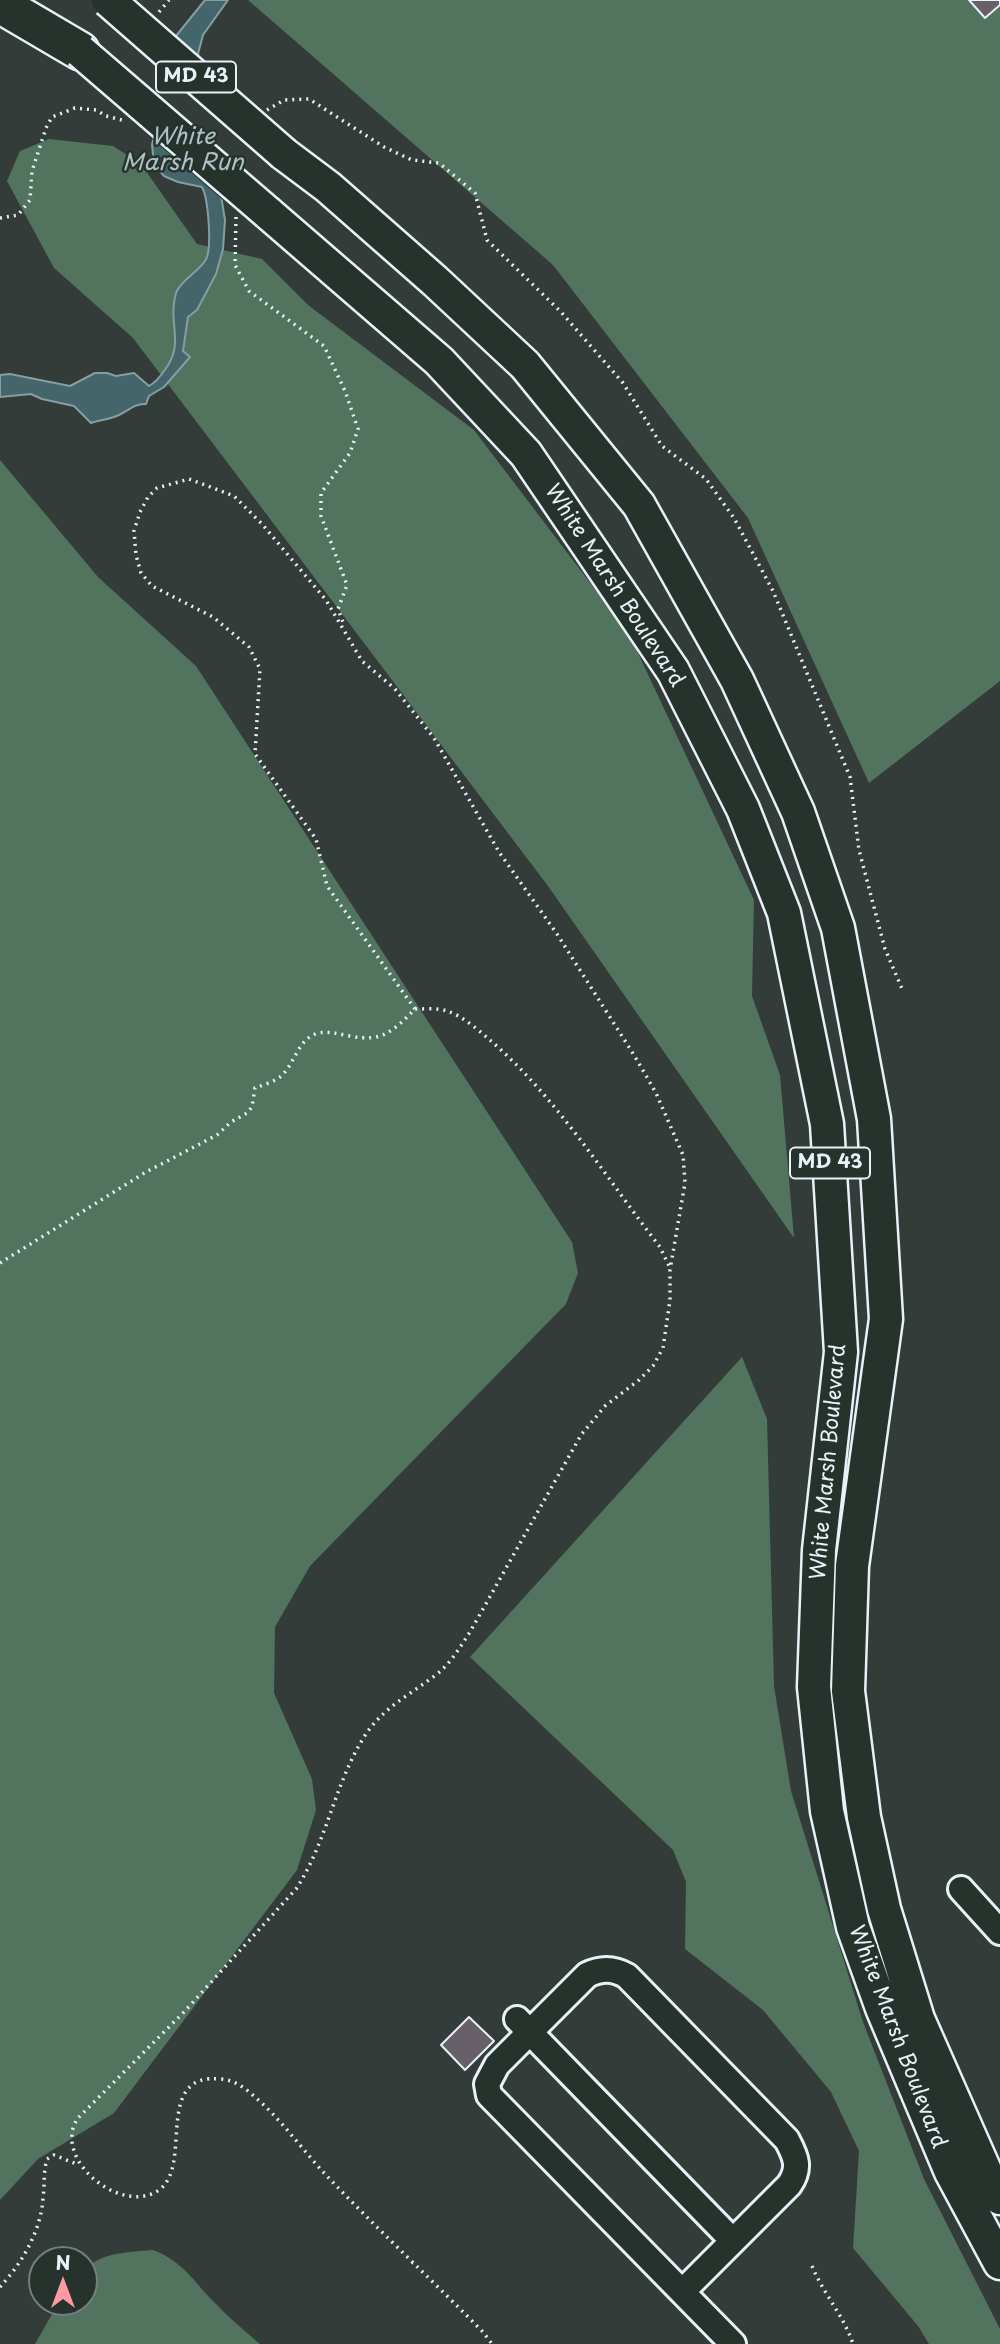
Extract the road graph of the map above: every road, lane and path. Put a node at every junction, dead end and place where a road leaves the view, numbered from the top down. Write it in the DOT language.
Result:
graph roads {
  1 [pos="23,0"];
  2 [pos="108,0"];
  3 [pos="169,0"];
  4 [pos="0,4"];
  5 [pos="156,15"];
  6 [pos="80,51"];
  7 [pos="125,120"];
  8 [pos="0,218"];
  9 [pos="415,1009"];
  10 [pos="0,1263"];
  11 [pos="670,1270"];
  12 [pos="961,1889"];
  13 [pos="1000,1932"];
  14 [pos="524,2025"];
  15 [pos="80,2165"];
  16 [pos="1000,2198"];
  17 [pos="733,2241"];
  18 [pos="1000,2263"];
  19 [pos="812,2266"];
  20 [pos="0,2287"];
  21 [pos="688,2297"];
  22 [pos="492,2344"];
  23 [pos="733,2344"];
  24 [pos="853,2344"];
  1 -- 6 [label="main road, White Marsh Boulevard / MD 43"];
  2 -- 16 [label="main road, White Marsh Boulevard / MD 43, bridge"];
  3 -- 5 [label="path"];
  4 -- 6 [label="highway"];
  6 -- 18 [label="main road, White Marsh Boulevard / MD 43, bridge"];
  7 -- 8 [label="path"];
  9 -- 10 [label="path"];
  9 -- 11 [label="path"];
  9 -- 11 [label="path"];
  11 -- 15 [label="path"];
  12 -- 13 [label="street"];
  14 -- 17 [label="street"];
  14 -- 17 [label="street"];
  14 -- 21 [label="street"];
  15 -- 20 [label="path"];
  15 -- 22 [label="path"];
  17 -- 21 [label="street"];
  19 -- 24 [label="path"];
  21 -- 23 [label="street"];
}
